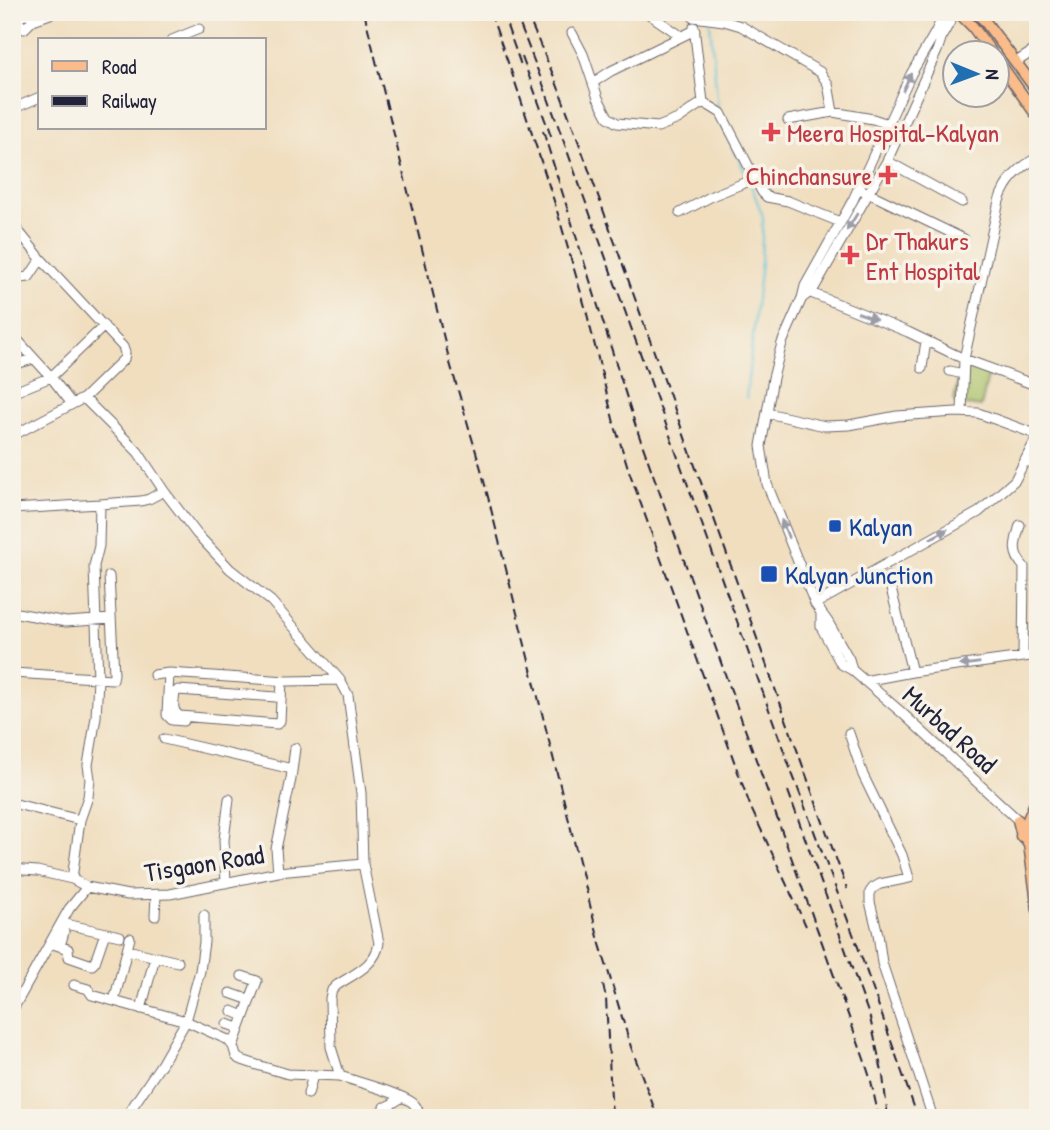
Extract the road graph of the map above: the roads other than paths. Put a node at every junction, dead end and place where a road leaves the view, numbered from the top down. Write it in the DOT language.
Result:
graph roads {
  1 [pos="32,12"];
  2 [pos="646,12"];
  3 [pos="945,12"];
  4 [pos="955,12"];
  5 [pos="976,12"];
  6 [pos="50,15"];
  7 [pos="696,16"];
  8 [pos="14,19"];
  9 [pos="199,29"];
  10 [pos="695,30"];
  11 [pos="572,33"];
  12 [pos="681,36"];
  13 [pos="177,38"];
  14 [pos="981,38"];
  15 [pos="1038,48"];
  16 [pos="1016,62"];
  17 [pos="1012,81"];
  18 [pos="594,82"];
  19 [pos="1038,92"];
  20 [pos="38,98"];
  21 [pos="706,104"];
  22 [pos="12,109"];
  23 [pos="833,112"];
  24 [pos="1038,117"];
  25 [pos="788,120"];
  26 [pos="888,124"];
  27 [pos="1038,157"];
  28 [pos="887,161"];
  29 [pos="754,179"];
  30 [pos="858,188"];
  31 [pos="869,194"];
  32 [pos="962,202"];
  33 [pos="680,212"];
  34 [pos="839,222"];
  35 [pos="12,224"];
  36 [pos="964,239"];
  37 [pos="41,259"];
  38 [pos="12,279"];
  39 [pos="805,293"];
  40 [pos="104,326"];
  41 [pos="14,335"];
  42 [pos="926,341"];
  43 [pos="31,355"];
  44 [pos="964,359"];
  45 [pos="12,366"];
  46 [pos="922,368"];
  47 [pos="950,371"];
  48 [pos="963,374"];
  49 [pos="51,377"];
  50 [pos="1038,386"];
  51 [pos="12,393"];
  52 [pos="84,398"];
  53 [pos="72,404"];
  54 [pos="962,412"];
  55 [pos="766,414"];
  56 [pos="1038,435"];
  57 [pos="12,436"];
  58 [pos="1025,461"];
  59 [pos="1038,464"];
  60 [pos="164,491"];
  61 [pos="100,504"];
  62 [pos="12,509"];
  63 [pos="1020,525"];
  64 [pos="109,576"];
  65 [pos="888,577"];
  66 [pos="815,604"];
  67 [pos="12,612"];
  68 [pos="111,619"];
  69 [pos="95,620"];
  70 [pos="1038,655"];
  71 [pos="1023,657"];
  72 [pos="912,671"];
  73 [pos="12,673"];
  74 [pos="169,673"];
  75 [pos="154,675"];
  76 [pos="97,679"];
  77 [pos="340,680"];
  78 [pos="284,681"];
  79 [pos="864,681"];
  80 [pos="276,697"];
  81 [pos="849,733"];
  82 [pos="164,739"];
  83 [pos="295,748"];
  84 [pos="292,769"];
  85 [pos="1038,796"];
  86 [pos="229,799"];
  87 [pos="12,803"];
  88 [pos="1038,814"];
  89 [pos="80,820"];
  90 [pos="1028,837"];
  91 [pos="363,864"];
  92 [pos="12,869"];
  93 [pos="278,872"];
  94 [pos="72,879"];
  95 [pos="226,883"];
  96 [pos="87,887"];
  97 [pos="156,895"];
  98 [pos="1038,910"];
  99 [pos="204,915"];
  100 [pos="155,916"];
  101 [pos="63,928"];
  102 [pos="105,933"];
  103 [pos="55,945"];
  104 [pos="127,950"];
  105 [pos="155,957"];
  106 [pos="178,962"];
  107 [pos="242,976"];
  108 [pos="74,985"];
  109 [pos="230,993"];
  110 [pos="114,1001"];
  111 [pos="249,1002"];
  112 [pos="260,1008"];
  113 [pos="141,1009"];
  114 [pos="12,1011"];
  115 [pos="232,1011"];
  116 [pos="244,1016"];
  117 [pos="186,1021"];
  118 [pos="227,1024"];
  119 [pos="239,1028"];
  120 [pos="233,1046"];
  121 [pos="313,1075"];
  122 [pos="340,1076"];
  123 [pos="308,1094"];
  124 [pos="402,1097"];
  125 [pos="384,1107"];
  126 [pos="125,1118"];
  127 [pos="371,1118"];
  128 [pos="387,1118"];
  129 [pos="420,1118"];
  130 [pos="933,1118"];
  1 -- 8 [label="street"];
  2 -- 12 [label="street"];
  26 -- 3 [label="street, Murbad Road, one-way"];
  4 -- 14 [label="main road"];
  4 -- 28 [label="street, Murbad Road"];
  5 -- 16 [label="main road"];
  6 -- 8 [label="street"];
  7 -- 10 [label="street"];
  7 -- 23 [label="street"];
  9 -- 13 [label="street"];
  10 -- 12 [label="street"];
  10 -- 21 [label="street"];
  11 -- 18 [label="street"];
  12 -- 18 [label="street"];
  15 -- 16 [label="street"];
  16 -- 19 [label="main road"];
  17 -- 24 [label="main road"];
  18 -- 21 [label="street"];
  20 -- 22 [label="street"];
  21 -- 29 [label="street"];
  23 -- 25 [label="street"];
  23 -- 26 [label="street"];
  26 -- 30 [label="street, Murbad Road"];
  27 -- 44 [label="street"];
  28 -- 31 [label="street, Murbad Road"];
  28 -- 32 [label="street"];
  29 -- 33 [label="street"];
  29 -- 34 [label="street"];
  30 -- 31 [label="street"];
  30 -- 34 [label="street, Murbad Road"];
  31 -- 36 [label="street"];
  31 -- 39 [label="street, Murbad Road, one-way"];
  34 -- 39 [label="street, Murbad Road"];
  35 -- 37 [label="street"];
  37 -- 38 [label="street"];
  37 -- 40 [label="street"];
  39 -- 42 [label="street, one-way"];
  39 -- 55 [label="street, Murbad Road"];
  40 -- 49 [label="street"];
  40 -- 52 [label="street"];
  41 -- 43 [label="street"];
  42 -- 44 [label="street"];
  42 -- 46 [label="street"];
  43 -- 45 [label="street"];
  43 -- 49 [label="street"];
  44 -- 48 [label="street"];
  44 -- 50 [label="street"];
  47 -- 48 [label="street"];
  48 -- 54 [label="street"];
  49 -- 51 [label="street"];
  49 -- 53 [label="street"];
  52 -- 53 [label="street"];
  52 -- 60 [label="street"];
  53 -- 57 [label="street"];
  54 -- 55 [label="street"];
  54 -- 56 [label="street"];
  66 -- 55 [label="street, Murbad Road, one-way"];
  56 -- 58 [label="street"];
  58 -- 59 [label="street"];
  66 -- 58 [label="street, one-way"];
  60 -- 61 [label="street"];
  60 -- 77 [label="street"];
  61 -- 62 [label="street"];
  61 -- 69 [label="street"];
  63 -- 71 [label="street"];
  64 -- 68 [label="street"];
  65 -- 72 [label="street"];
  66 -- 79 [label="street, Murbad Road"];
  67 -- 69 [label="street"];
  68 -- 69 [label="street"];
  68 -- 76 [label="street"];
  69 -- 76 [label="street"];
  70 -- 71 [label="street"];
  71 -- 72 [label="street, one-way"];
  72 -- 79 [label="street"];
  73 -- 76 [label="street"];
  74 -- 75 [label="street"];
  74 -- 78 [label="street"];
  74 -- 78 [label="street"];
  76 -- 89 [label="street"];
  77 -- 78 [label="street"];
  77 -- 91 [label="street"];
  78 -- 80 [label="street"];
  79 -- 90 [label="street, Murbad Road"];
  81 -- 130 [label="street"];
  82 -- 84 [label="street"];
  83 -- 84 [label="street"];
  84 -- 93 [label="street"];
  85 -- 90 [label="main road"];
  86 -- 95 [label="street"];
  87 -- 89 [label="street"];
  88 -- 90 [label="main road"];
  89 -- 94 [label="street"];
  90 -- 98 [label="main road"];
  91 -- 93 [label="street, Tisgaon Road"];
  91 -- 122 [label="street"];
  92 -- 94 [label="street, Tisgaon Road"];
  93 -- 95 [label="street, Tisgaon Road"];
  94 -- 96 [label="street, Tisgaon Road"];
  95 -- 97 [label="street, Tisgaon Road"];
  96 -- 97 [label="street, Tisgaon Road"];
  96 -- 101 [label="street"];
  97 -- 100 [label="street"];
  99 -- 117 [label="street"];
  101 -- 102 [label="street"];
  101 -- 103 [label="street"];
  102 -- 103 [label="street"];
  102 -- 104 [label="street"];
  103 -- 114 [label="street"];
  104 -- 105 [label="street"];
  104 -- 110 [label="street"];
  105 -- 106 [label="street"];
  105 -- 113 [label="street"];
  107 -- 111 [label="street"];
  108 -- 110 [label="street"];
  109 -- 111 [label="street"];
  110 -- 113 [label="street"];
  111 -- 112 [label="street"];
  111 -- 116 [label="street"];
  113 -- 117 [label="street"];
  115 -- 116 [label="street"];
  116 -- 119 [label="street"];
  117 -- 120 [label="street"];
  117 -- 126 [label="street"];
  118 -- 119 [label="street"];
  119 -- 120 [label="street"];
  120 -- 121 [label="street"];
  121 -- 122 [label="street"];
  121 -- 123 [label="street"];
  122 -- 124 [label="street"];
  124 -- 125 [label="street"];
  124 -- 129 [label="street"];
  125 -- 127 [label="street"];
  125 -- 128 [label="street"];
}
